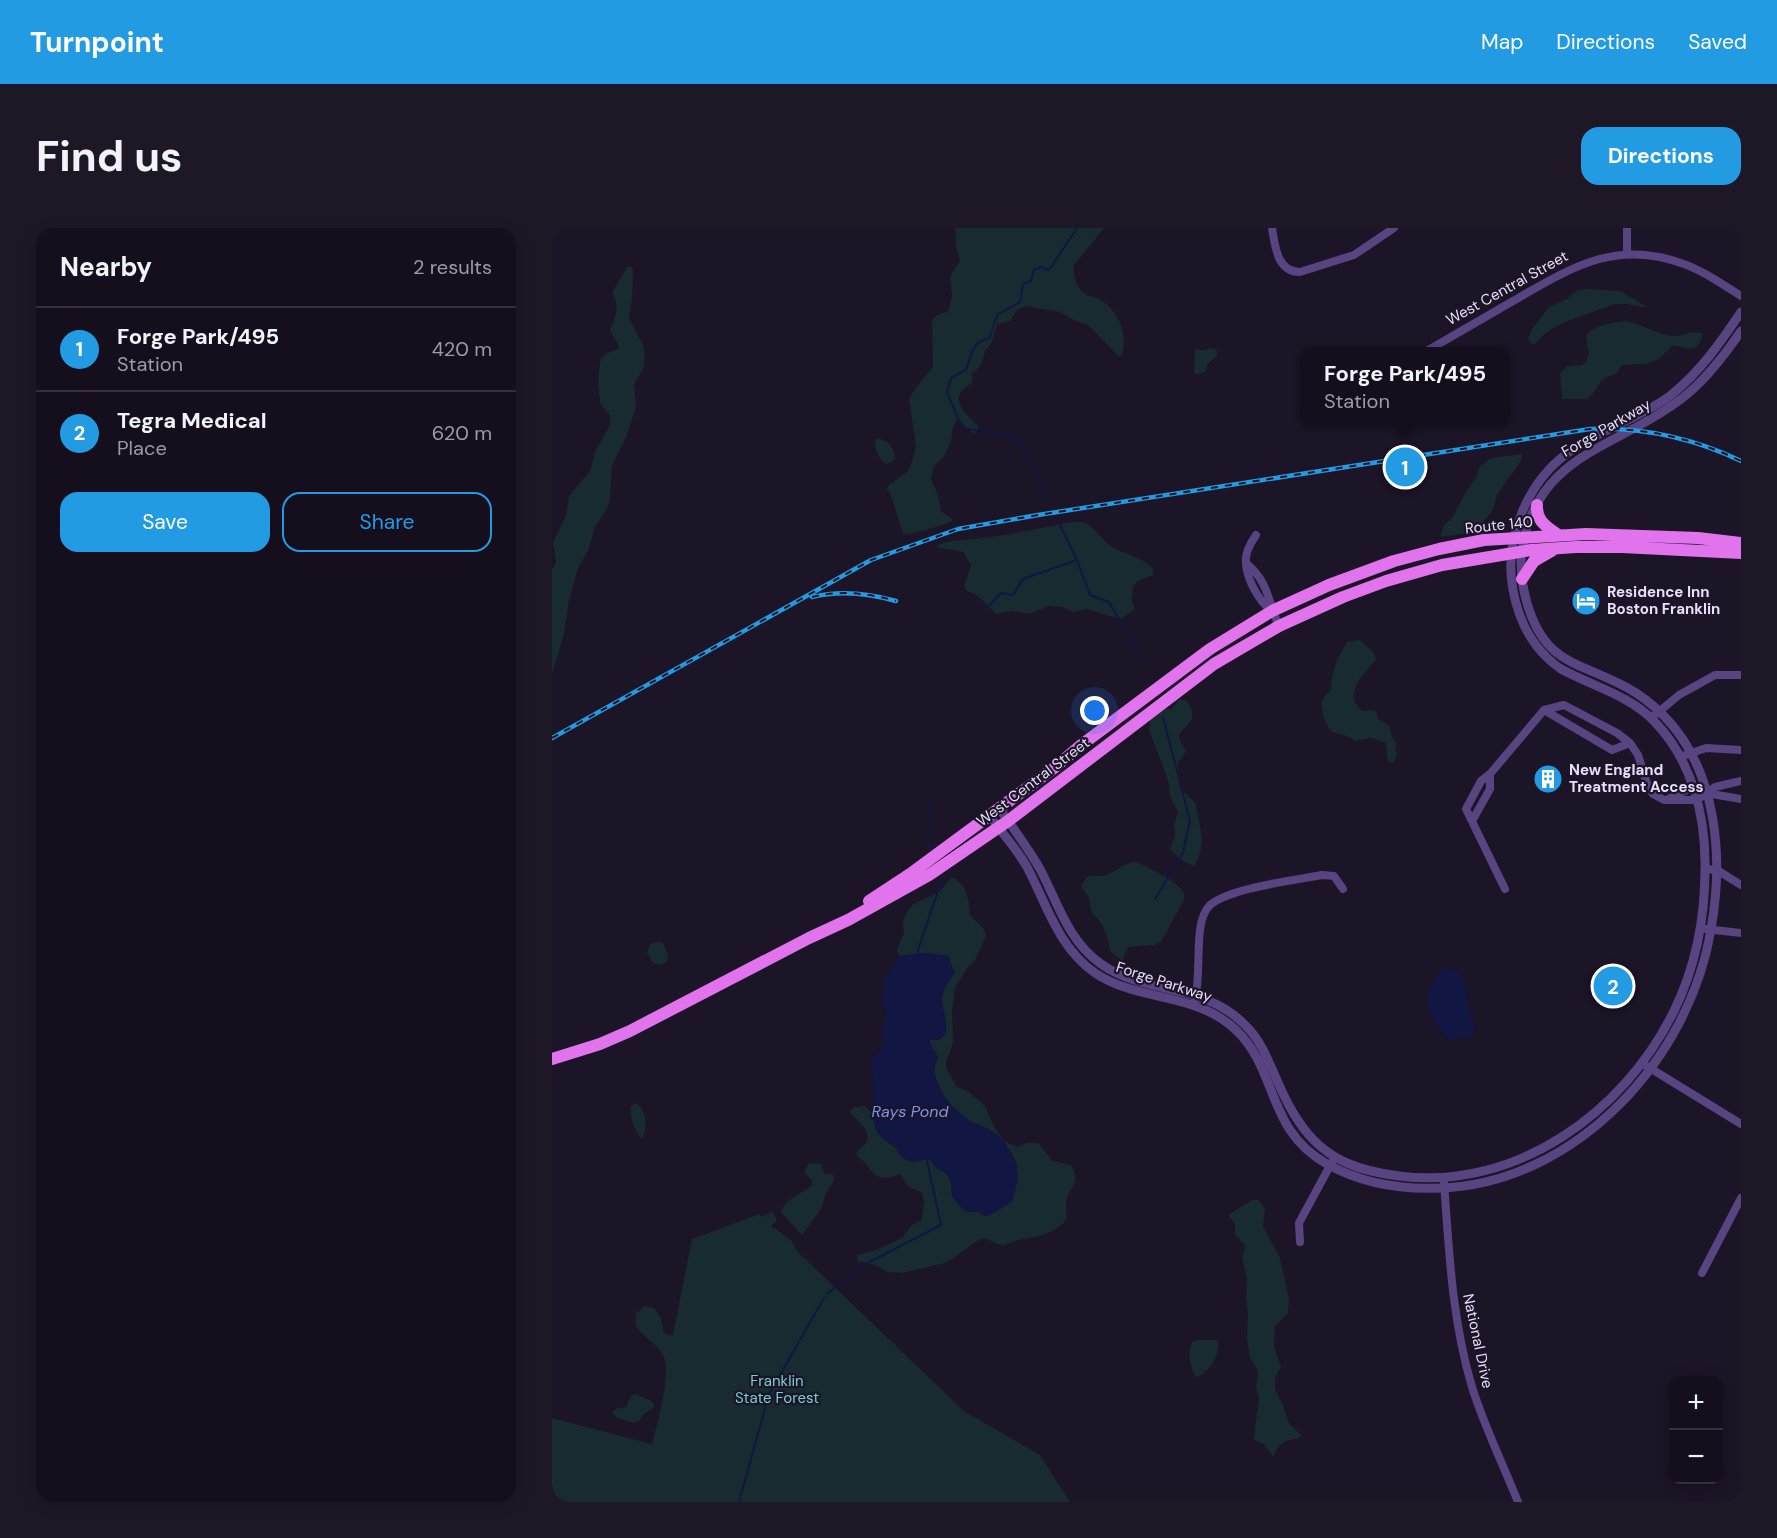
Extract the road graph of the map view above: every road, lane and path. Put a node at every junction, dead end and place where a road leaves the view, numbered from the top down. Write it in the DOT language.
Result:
graph roads {
  1 [pos="1272,228"];
  2 [pos="1394,228"];
  3 [pos="1627,228"];
  4 [pos="1627,254"];
  5 [pos="1741,296"];
  6 [pos="1741,312"];
  7 [pos="1741,331"];
  8 [pos="1432,347"];
  9 [pos="1537,505"];
  10 [pos="1256,535"];
  11 [pos="1519,538"];
  12 [pos="1558,541"];
  13 [pos="1741,543"];
  14 [pos="1516,551"];
  15 [pos="1741,553"];
  16 [pos="1522,579"];
  17 [pos="1272,611"];
  18 [pos="1280,626"];
  19 [pos="1741,675"];
  20 [pos="1544,710"];
  21 [pos="1656,715"];
  22 [pos="1630,743"];
  23 [pos="1741,750"];
  24 [pos="1685,755"];
  25 [pos="1741,781"];
  26 [pos="1693,787"];
  27 [pos="1706,793"];
  28 [pos="1741,799"];
  29 [pos="1664,800"];
  30 [pos="1697,800"];
  31 [pos="994,812"];
  32 [pos="1004,825"];
  33 [pos="1706,869"];
  34 [pos="1717,870"];
  35 [pos="1741,885"];
  36 [pos="1343,889"];
  37 [pos="1505,889"];
  38 [pos="1701,927"];
  39 [pos="1711,930"];
  40 [pos="1741,933"];
  41 [pos="812,936"];
  42 [pos="1195,1000"];
  43 [pos="552,1059"];
  44 [pos="1641,1063"];
  45 [pos="1650,1069"];
  46 [pos="1741,1124"];
  47 [pos="1333,1161"];
  48 [pos="1444,1183"];
  49 [pos="1741,1198"];
  50 [pos="1300,1242"];
  51 [pos="1702,1273"];
  52 [pos="1518,1502"];
  1 -- 2 [label="street"];
  3 -- 4 [label="street"];
  4 -- 5 [label="street, West Central Street"];
  4 -- 8 [label="street, West Central Street"];
  6 -- 11 [label="street, Forge Parkway"];
  7 -- 9 [label="street, Forge Parkway"];
  9 -- 11 [label="street, Forge Parkway"];
  9 -- 12 [label="main road"];
  10 -- 17 [label="street"];
  11 -- 12 [label="main road, Route 140"];
  11 -- 14 [label="street, Forge Parkway"];
  11 -- 17 [label="main road, Route 140"];
  12 -- 13 [label="main road, Route 140"];
  12 -- 14 [label="main road, Route 140"];
  12 -- 15 [label="main road, Route 140"];
  12 -- 16 [label="main road"];
  14 -- 16 [label="street, Forge Parkway"];
  14 -- 18 [label="main road, Route 140"];
  14 -- 21 [label="street, Forge Parkway"];
  16 -- 21 [label="street, Forge Parkway"];
  17 -- 18 [label="street"];
  17 -- 31 [label="main road, West Central Street"];
  18 -- 32 [label="main road, West Central Street"];
  19 -- 21 [label="street"];
  20 -- 22 [label="street"];
  20 -- 22 [label="street"];
  20 -- 37 [label="street"];
  21 -- 24 [label="street, Forge Parkway"];
  22 -- 29 [label="street"];
  23 -- 24 [label="street"];
  24 -- 26 [label="street, Forge Parkway"];
  24 -- 27 [label="street, Forge Parkway"];
  25 -- 27 [label="street"];
  26 -- 27 [label="street"];
  26 -- 29 [label="street"];
  26 -- 30 [label="street, Forge Parkway"];
  27 -- 28 [label="street"];
  27 -- 30 [label="street"];
  27 -- 34 [label="street, Forge Parkway"];
  29 -- 30 [label="street"];
  30 -- 33 [label="street, Forge Parkway"];
  31 -- 32 [label="street, Forge Parkway"];
  31 -- 41 [label="main road, West Central Street"];
  32 -- 41 [label="main road, West Central Street"];
  32 -- 42 [label="street, Forge Parkway"];
  33 -- 34 [label="street"];
  33 -- 38 [label="street, Forge Parkway"];
  34 -- 35 [label="street"];
  34 -- 39 [label="street, Forge Parkway"];
  36 -- 42 [label="street"];
  38 -- 39 [label="street"];
  38 -- 44 [label="street, Forge Parkway"];
  39 -- 40 [label="street"];
  39 -- 45 [label="street, Forge Parkway"];
  41 -- 43 [label="main road, West Central Street"];
  42 -- 47 [label="street, Forge Parkway"];
  44 -- 45 [label="street"];
  44 -- 48 [label="street, Forge Parkway"];
  45 -- 46 [label="street"];
  45 -- 48 [label="street, Forge Parkway"];
  47 -- 48 [label="street, Forge Parkway"];
  47 -- 50 [label="street"];
  48 -- 52 [label="street, National Drive"];
  49 -- 51 [label="street"];
}
